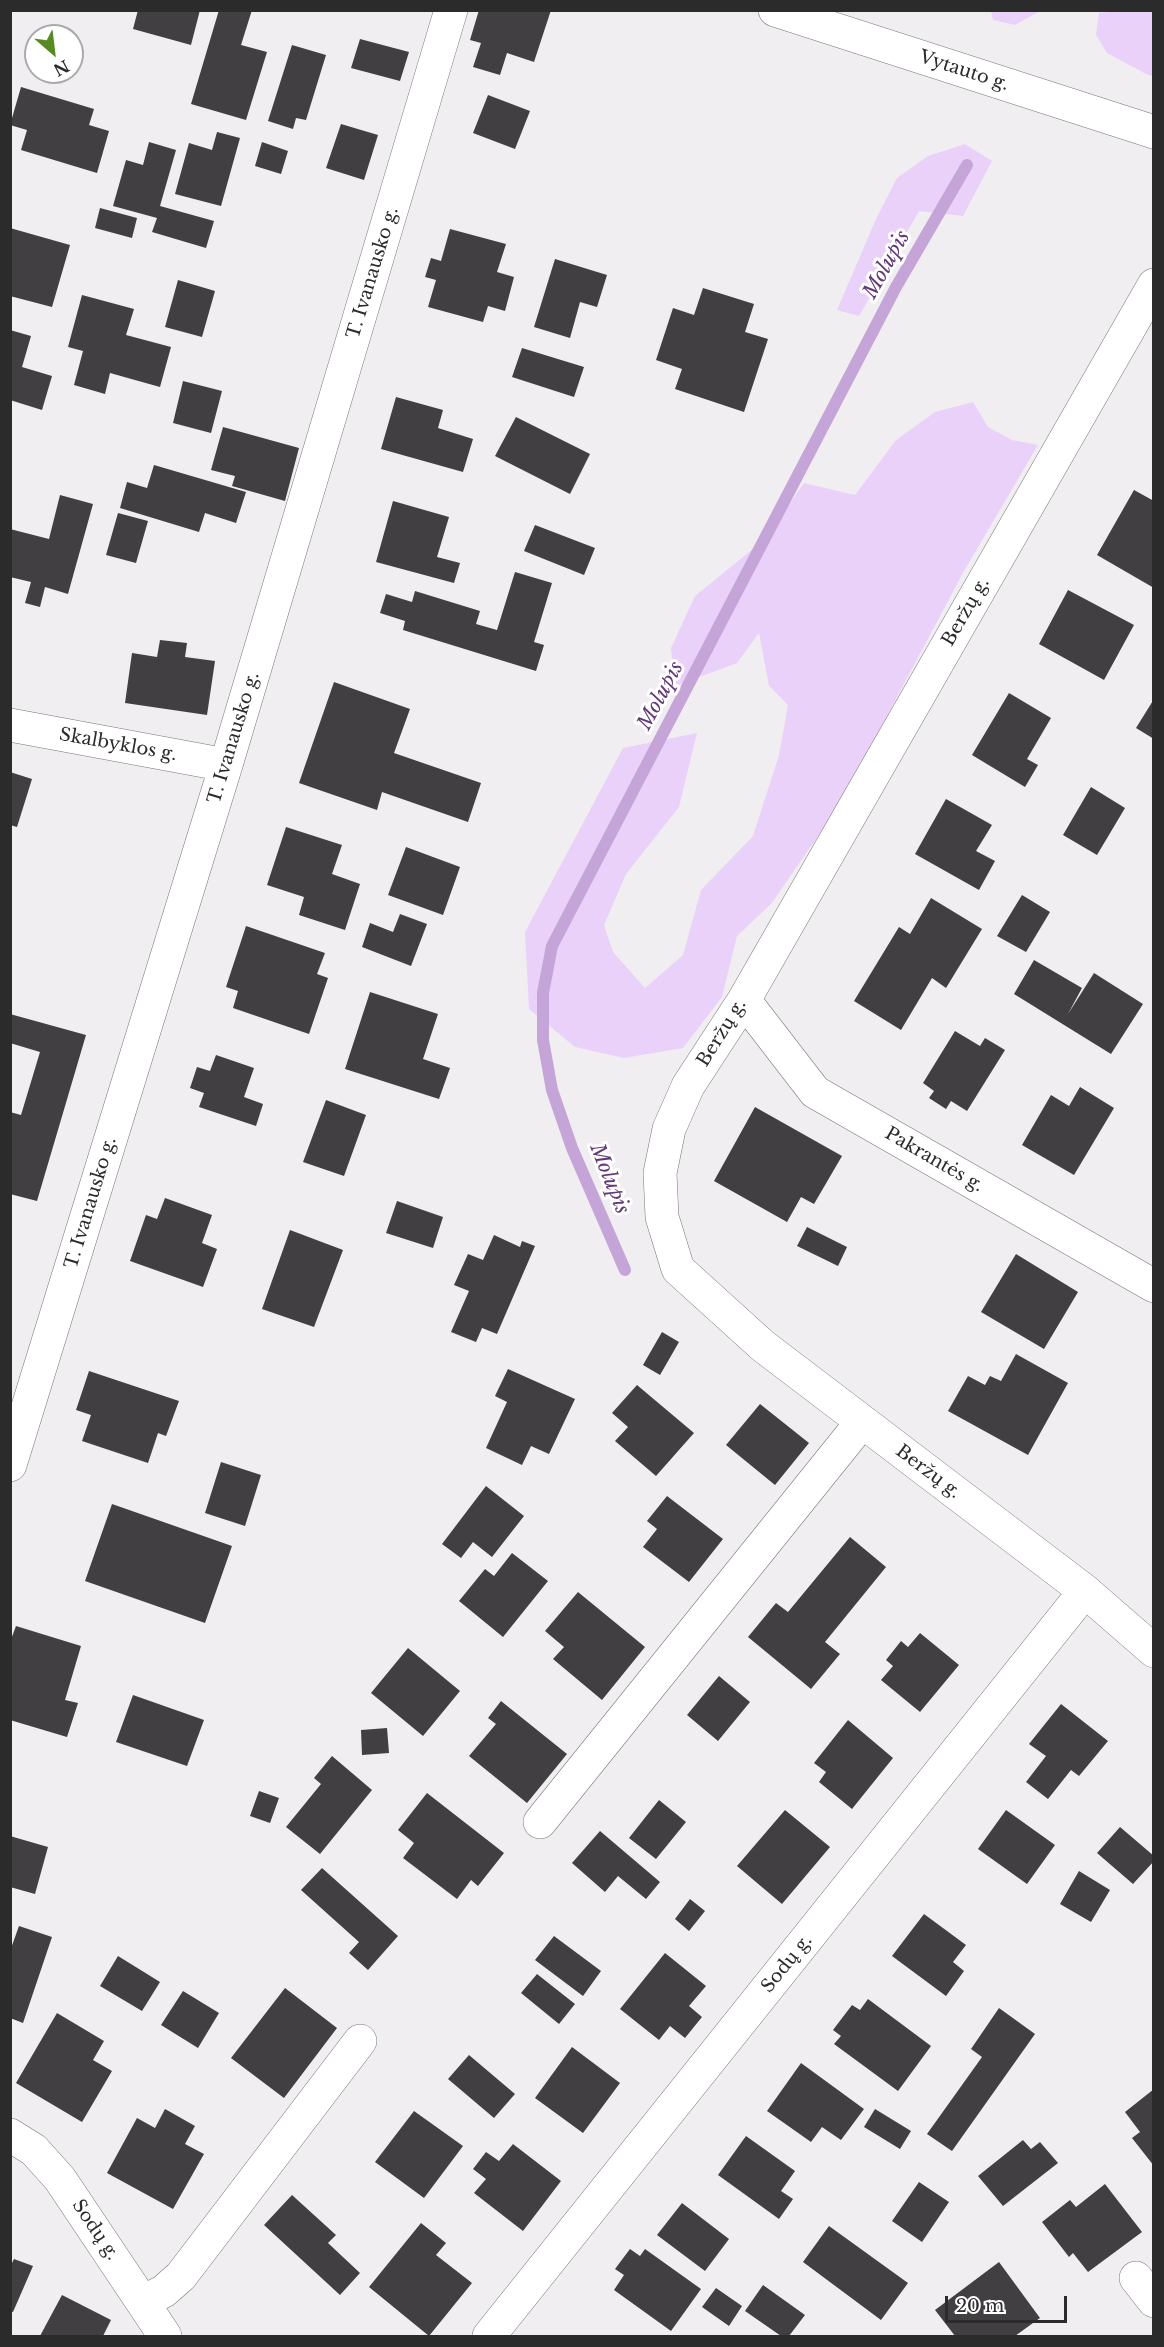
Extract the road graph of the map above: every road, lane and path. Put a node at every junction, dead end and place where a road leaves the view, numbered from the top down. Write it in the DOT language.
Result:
graph roads {
  1 [pos="451,10"];
  2 [pos="775,10"];
  3 [pos="1154,132"];
  4 [pos="1154,285"];
  5 [pos="10,725"];
  6 [pos="226,765"];
  7 [pos="744,1000"];
  8 [pos="1154,1286"];
  9 [pos="18,1414"];
  10 [pos="862,1422"];
  11 [pos="10,1465"];
  12 [pos="1085,1591"];
  13 [pos="1154,1651"];
  14 [pos="540,1822"];
  15 [pos="360,2041"];
  16 [pos="10,2135"];
  17 [pos="144,2302"];
  18 [pos="165,2337"];
  19 [pos="489,2337"];
  1 -- 6 [label="street, T. Ivanausko g."];
  2 -- 3 [label="street, Vytauto g."];
  4 -- 7 [label="street, Beržų g."];
  5 -- 6 [label="street, Skalbyklos g."];
  6 -- 9 [label="street, T. Ivanausko g."];
  7 -- 8 [label="street, Pakrantės g."];
  7 -- 10 [label="street, Beržų g."];
  9 -- 11 [label="street, T. Ivanausko g."];
  10 -- 12 [label="street, Beržų g."];
  10 -- 14 [label="street"];
  12 -- 13 [label="street, Beržų g."];
  12 -- 19 [label="street, Sodų g."];
  15 -- 17 [label="street"];
  16 -- 17 [label="street, Sodų g."];
  17 -- 18 [label="street, Sodų g."];
}
